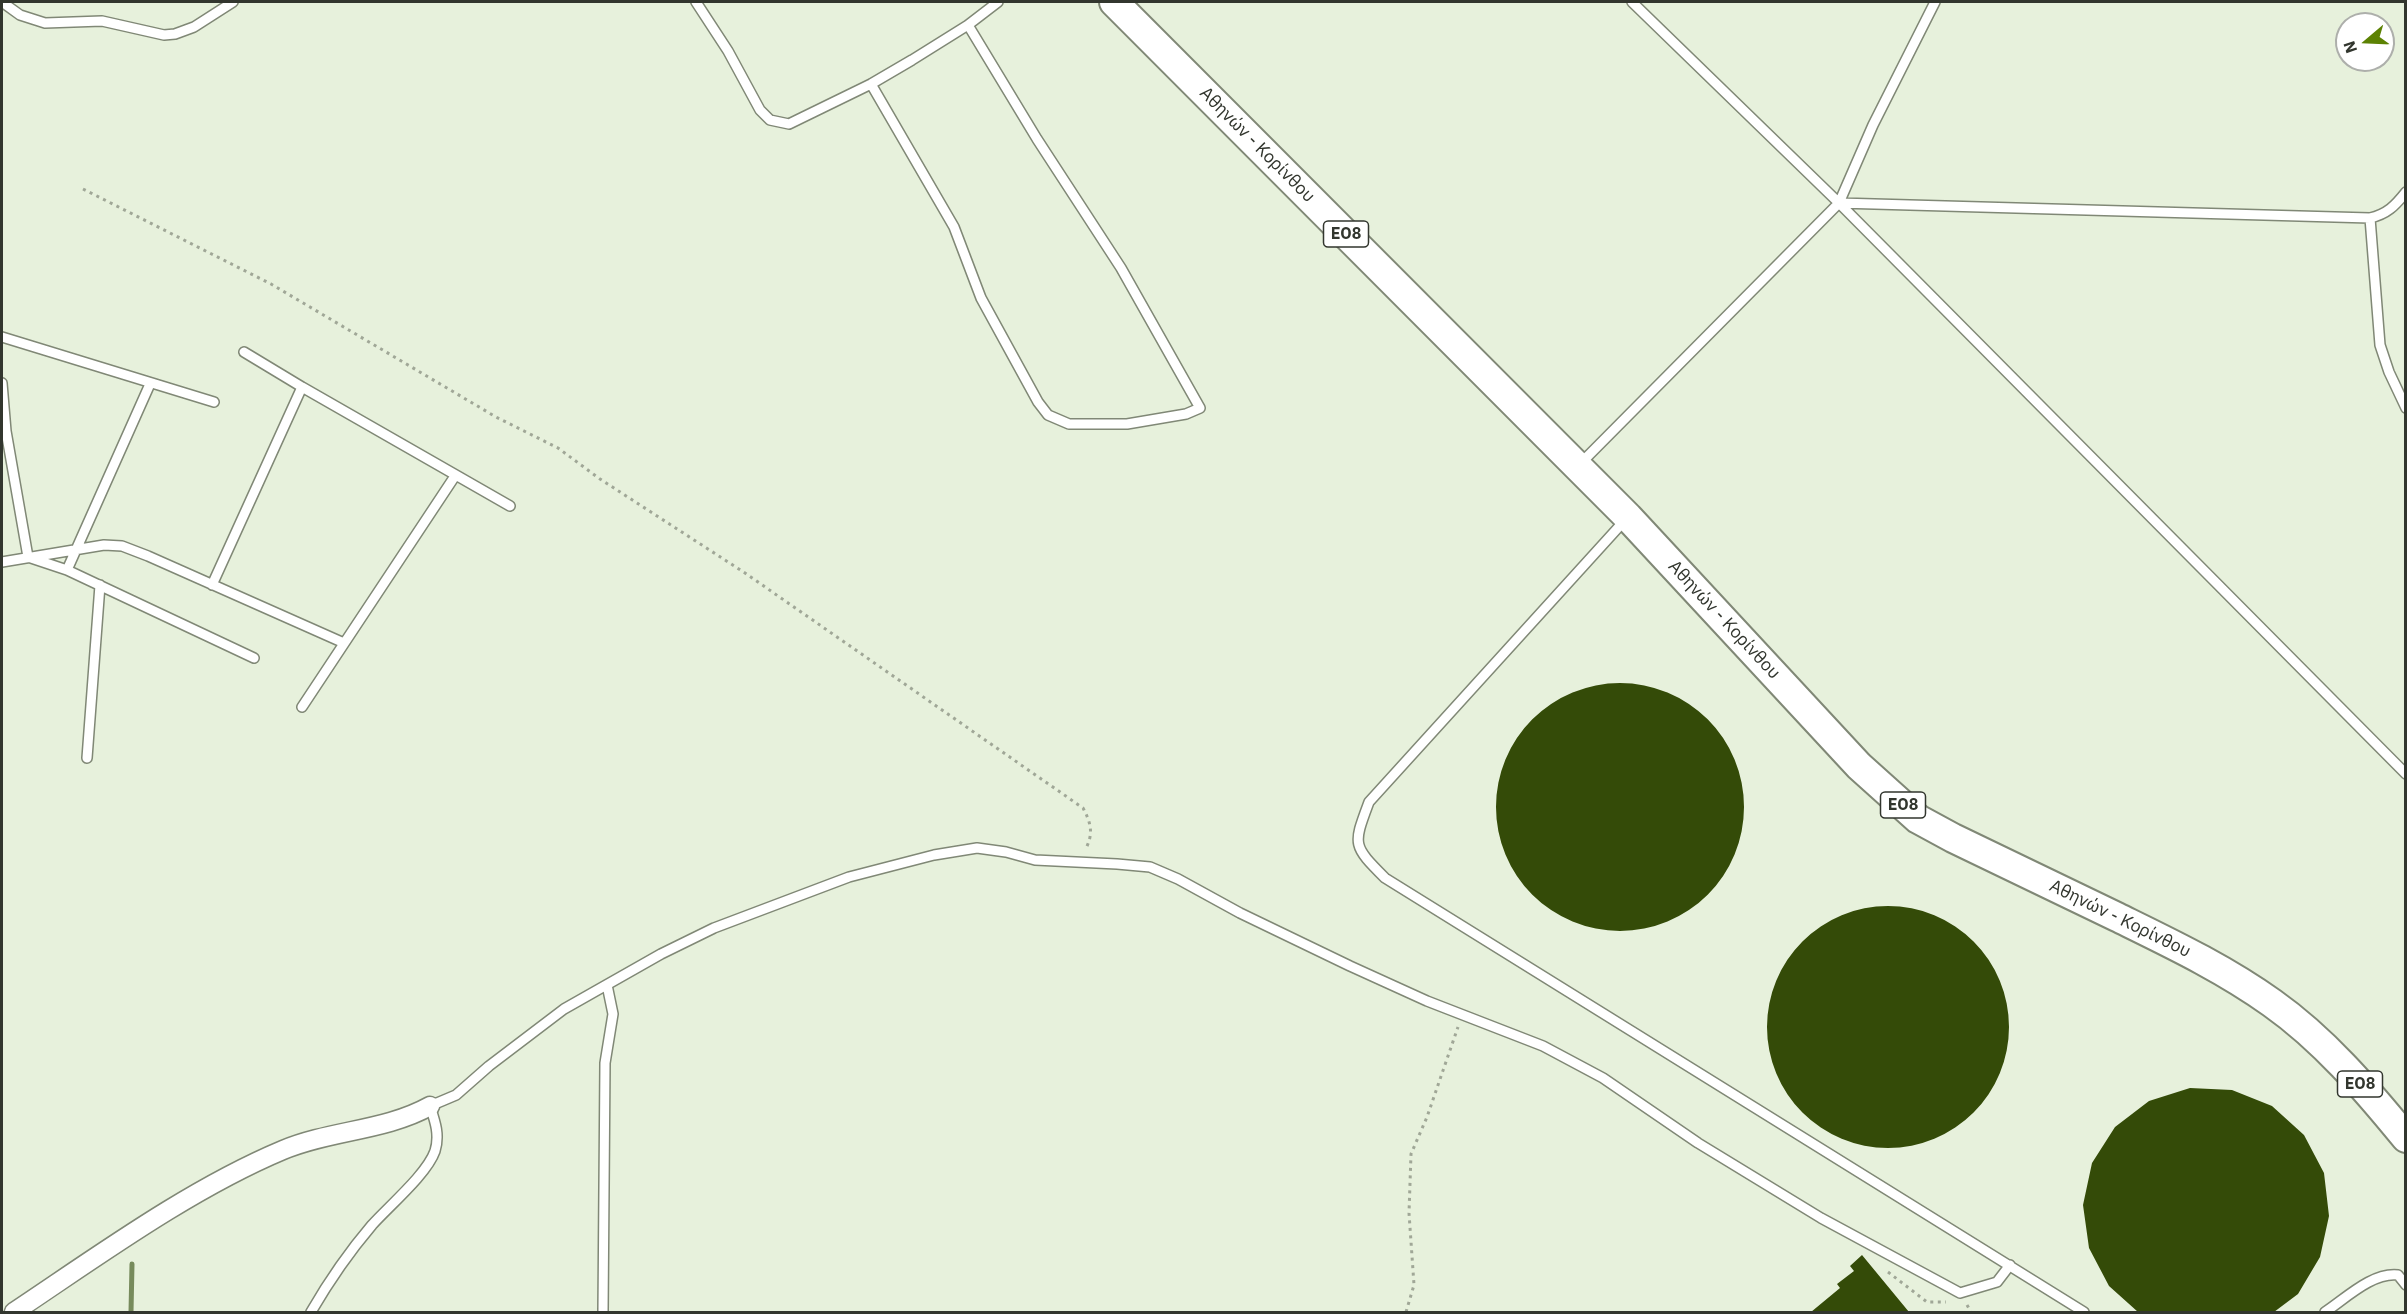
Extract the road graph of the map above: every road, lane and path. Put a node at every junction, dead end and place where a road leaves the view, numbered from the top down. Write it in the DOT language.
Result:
graph roads {
  1 [pos="2,2"];
  2 [pos="232,2"];
  3 [pos="696,2"];
  4 [pos="998,2"];
  5 [pos="1114,2"];
  6 [pos="1632,2"];
  7 [pos="1935,2"];
  8 [pos="968,25"];
  9 [pos="871,84"];
  10 [pos="83,189"];
  11 [pos="2406,192"];
  12 [pos="1839,203"];
  13 [pos="2370,219"];
  14 [pos="2,337"];
  15 [pos="244,352"];
  16 [pos="2,383"];
  17 [pos="150,384"];
  18 [pos="302,387"];
  19 [pos="214,402"];
  20 [pos="2406,408"];
  21 [pos="1578,466"];
  22 [pos="455,476"];
  23 [pos="510,506"];
  24 [pos="1628,517"];
  25 [pos="77,549"];
  26 [pos="28,557"];
  27 [pos="2,562"];
  28 [pos="67,570"];
  29 [pos="100,585"];
  30 [pos="212,585"];
  31 [pos="344,643"];
  32 [pos="254,658"];
  33 [pos="302,707"];
  34 [pos="87,758"];
  35 [pos="2406,774"];
  36 [pos="1079,862"];
  37 [pos="607,985"];
  38 [pos="1462,1015"];
  39 [pos="430,1106"];
  40 [pos="2406,1138"];
  41 [pos="2010,1265"];
  42 [pos="2406,1285"];
  43 [pos="14,1312"];
  44 [pos="311,1312"];
  45 [pos="603,1312"];
  46 [pos="1406,1312"];
  47 [pos="2084,1312"];
  48 [pos="2325,1312"];
  1 -- 2 [label="lane"];
  3 -- 9 [label="lane"];
  4 -- 8 [label="lane"];
  5 -- 21 [label="main road, Αθηνών - Κορίνθου / ΕΟ8"];
  6 -- 12 [label="lane"];
  7 -- 12 [label="lane"];
  8 -- 9 [label="lane"];
  8 -- 9 [label="lane"];
  10 -- 36 [label="path"];
  11 -- 13 [label="lane"];
  12 -- 13 [label="lane"];
  12 -- 21 [label="lane"];
  12 -- 35 [label="lane"];
  13 -- 20 [label="lane"];
  14 -- 17 [label="lane"];
  15 -- 18 [label="lane"];
  16 -- 26 [label="lane"];
  17 -- 19 [label="lane"];
  17 -- 25 [label="lane"];
  18 -- 22 [label="lane"];
  18 -- 30 [label="lane"];
  21 -- 24 [label="main road, Αθηνών - Κορίνθου / ΕΟ8"];
  22 -- 23 [label="lane"];
  22 -- 31 [label="lane"];
  24 -- 40 [label="main road, Αθηνών - Κορίνθου / ΕΟ8"];
  24 -- 41 [label="lane"];
  25 -- 26 [label="lane"];
  25 -- 28 [label="lane"];
  25 -- 30 [label="lane"];
  26 -- 27 [label="lane"];
  26 -- 28 [label="lane"];
  28 -- 29 [label="lane"];
  29 -- 32 [label="lane"];
  29 -- 34 [label="lane"];
  30 -- 31 [label="lane"];
  31 -- 33 [label="lane"];
  36 -- 37 [label="lane"];
  36 -- 38 [label="lane"];
  37 -- 39 [label="lane"];
  37 -- 45 [label="lane"];
  38 -- 41 [label="lane"];
  38 -- 46 [label="path"];
  39 -- 43 [label="street"];
  39 -- 44 [label="lane"];
  41 -- 47 [label="lane"];
  42 -- 48 [label="lane"];
}
